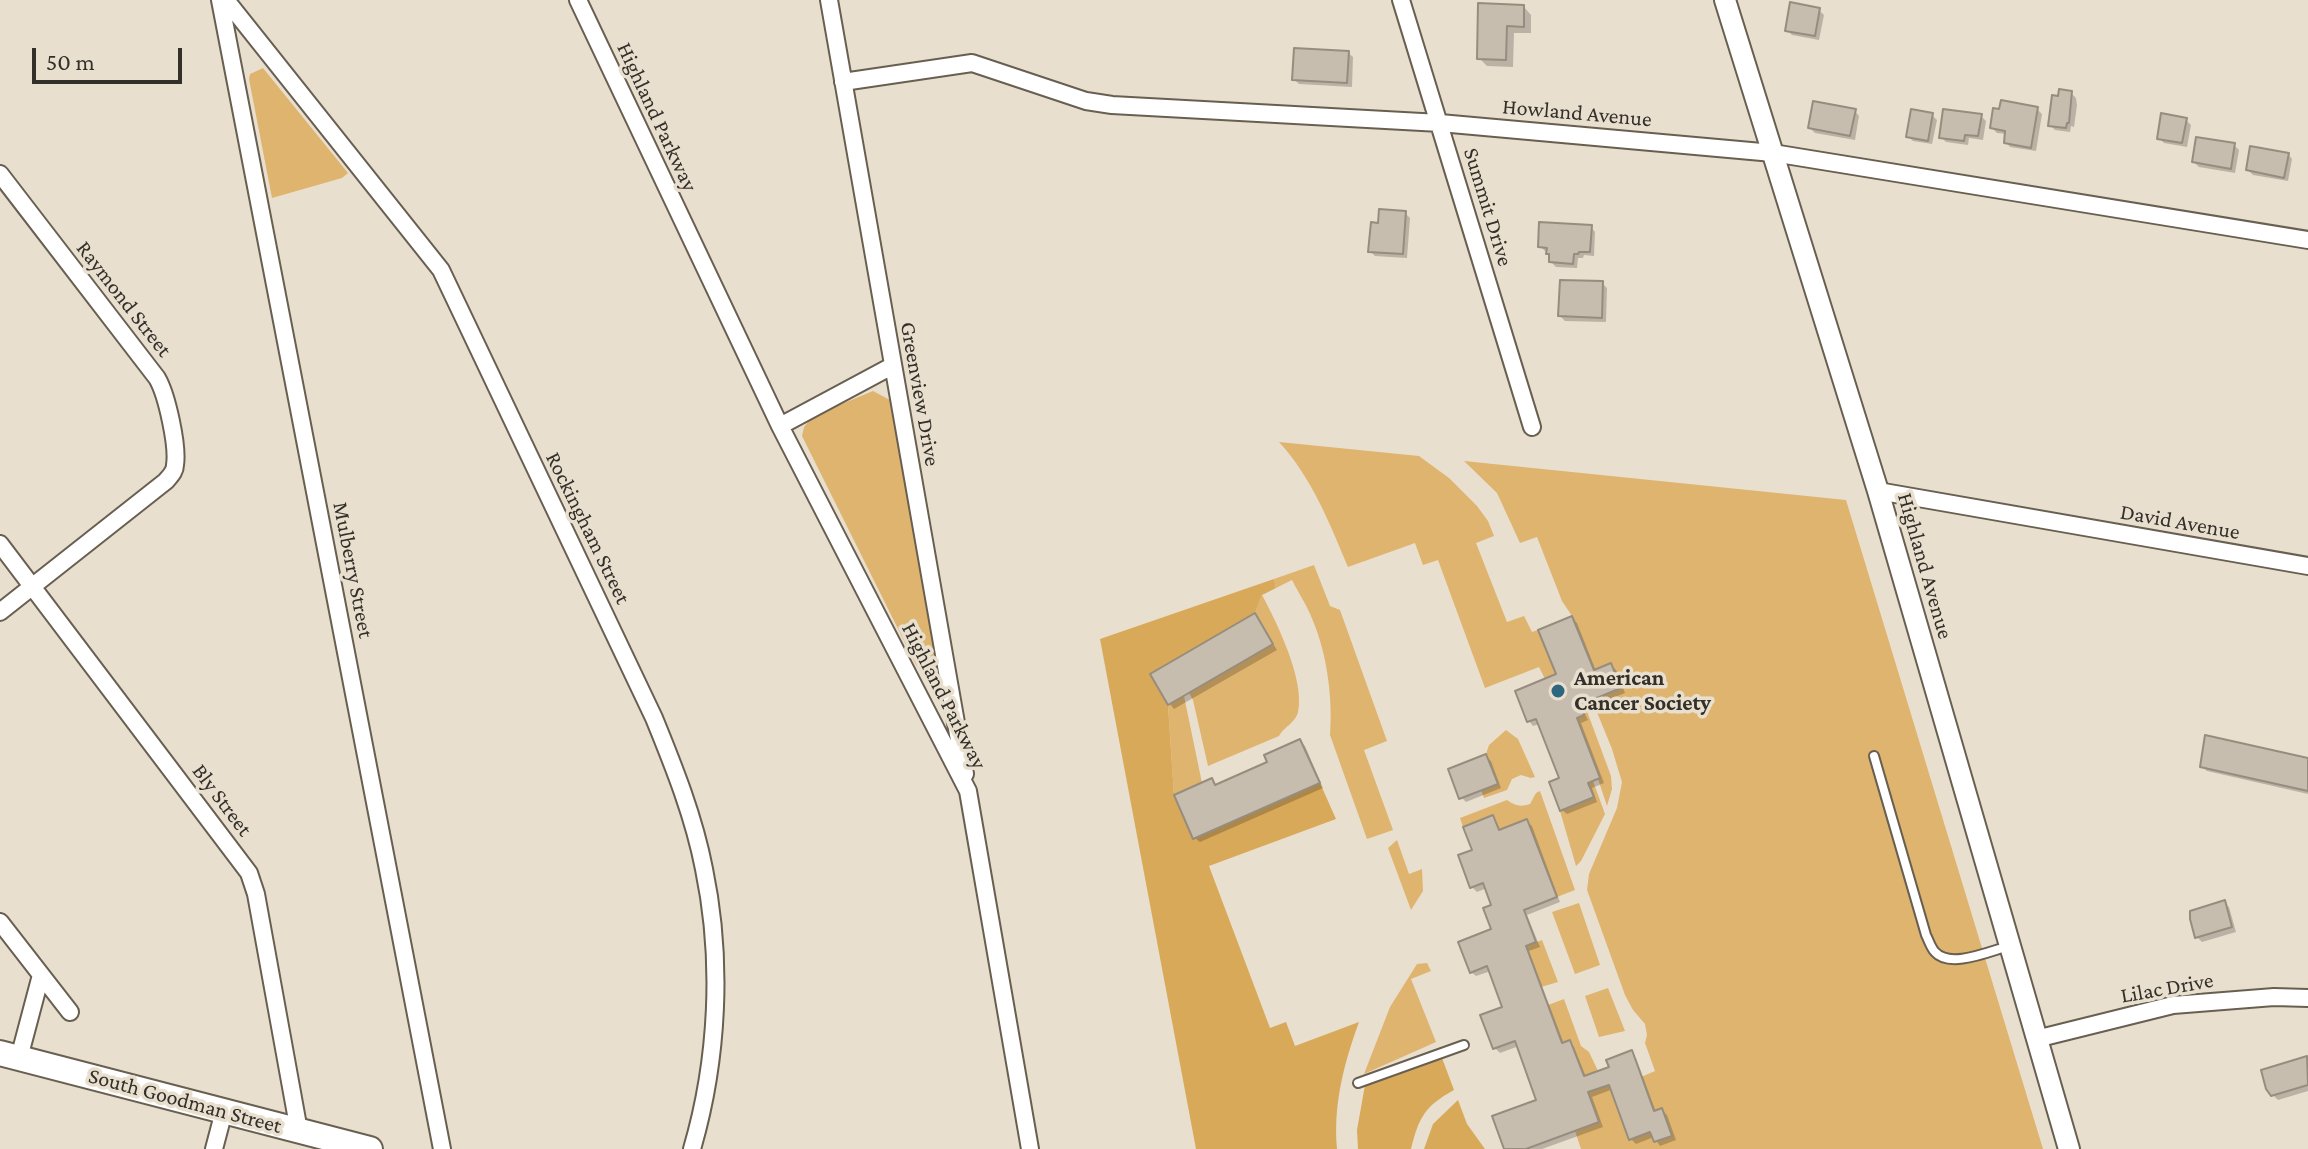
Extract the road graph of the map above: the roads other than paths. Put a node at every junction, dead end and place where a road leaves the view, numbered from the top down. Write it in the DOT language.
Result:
graph roads {
  1 [pos="223,0"];
  2 [pos="578,0"];
  3 [pos="1401,0"];
  4 [pos="1725,0"];
  5 [pos="829,3"];
  6 [pos="843,82"];
  7 [pos="1440,123"];
  8 [pos="1773,153"];
  9 [pos="0,174"];
  10 [pos="2308,240"];
  11 [pos="892,366"];
  12 [pos="780,426"];
  13 [pos="1532,427"];
  14 [pos="1878,491"];
  15 [pos="0,544"];
  16 [pos="2308,566"];
  17 [pos="33,586"];
  18 [pos="0,612"];
  19 [pos="1874,756"];
  20 [pos="968,791"];
  21 [pos="0,922"];
  22 [pos="2009,945"];
  23 [pos="41,975"];
  24 [pos="2308,998"];
  25 [pos="70,1012"];
  26 [pos="2036,1039"];
  27 [pos="1464,1045"];
  28 [pos="9,1056"];
  29 [pos="1358,1083"];
  30 [pos="224,1111"];
  31 [pos="299,1131"];
  32 [pos="214,1149"];
  33 [pos="370,1149"];
  34 [pos="442,1149"];
  35 [pos="692,1149"];
  36 [pos="1030,1149"];
  37 [pos="2069,1149"];
  1 -- 34 [label="street, Mulberry Street"];
  1 -- 35 [label="street, Rockingham Street"];
  2 -- 12 [label="street, Highland Parkway"];
  3 -- 7 [label="street, Summit Drive"];
  4 -- 8 [label="street, Highland Avenue"];
  5 -- 6 [label="street, Greenview Drive"];
  6 -- 7 [label="street, Howland Avenue"];
  6 -- 11 [label="street, Greenview Drive"];
  7 -- 8 [label="street, Howland Avenue"];
  7 -- 13 [label="street, Summit Drive"];
  8 -- 10 [label="street, Howland Avenue"];
  8 -- 14 [label="street, Highland Avenue"];
  9 -- 17 [label="street, Raymond Street"];
  11 -- 12 [label="street"];
  11 -- 20 [label="street, Greenview Drive"];
  12 -- 20 [label="street, Highland Parkway"];
  14 -- 16 [label="street, David Avenue"];
  14 -- 22 [label="street, Highland Avenue"];
  15 -- 17 [label="street, Bly Street"];
  17 -- 18 [label="street"];
  17 -- 31 [label="street, Bly Street"];
  19 -- 22 [label="lane"];
  20 -- 36 [label="street, Highland Parkway"];
  21 -- 23 [label="street"];
  22 -- 26 [label="street, Highland Avenue"];
  23 -- 25 [label="street"];
  23 -- 28 [label="street"];
  24 -- 26 [label="street, Lilac Drive"];
  26 -- 37 [label="street, Highland Avenue"];
  27 -- 29 [label="lane"];
  28 -- 30 [label="main road, South Goodman Street"];
  30 -- 31 [label="main road, South Goodman Street"];
  30 -- 32 [label="street"];
  31 -- 33 [label="main road, South Goodman Street"];
}
